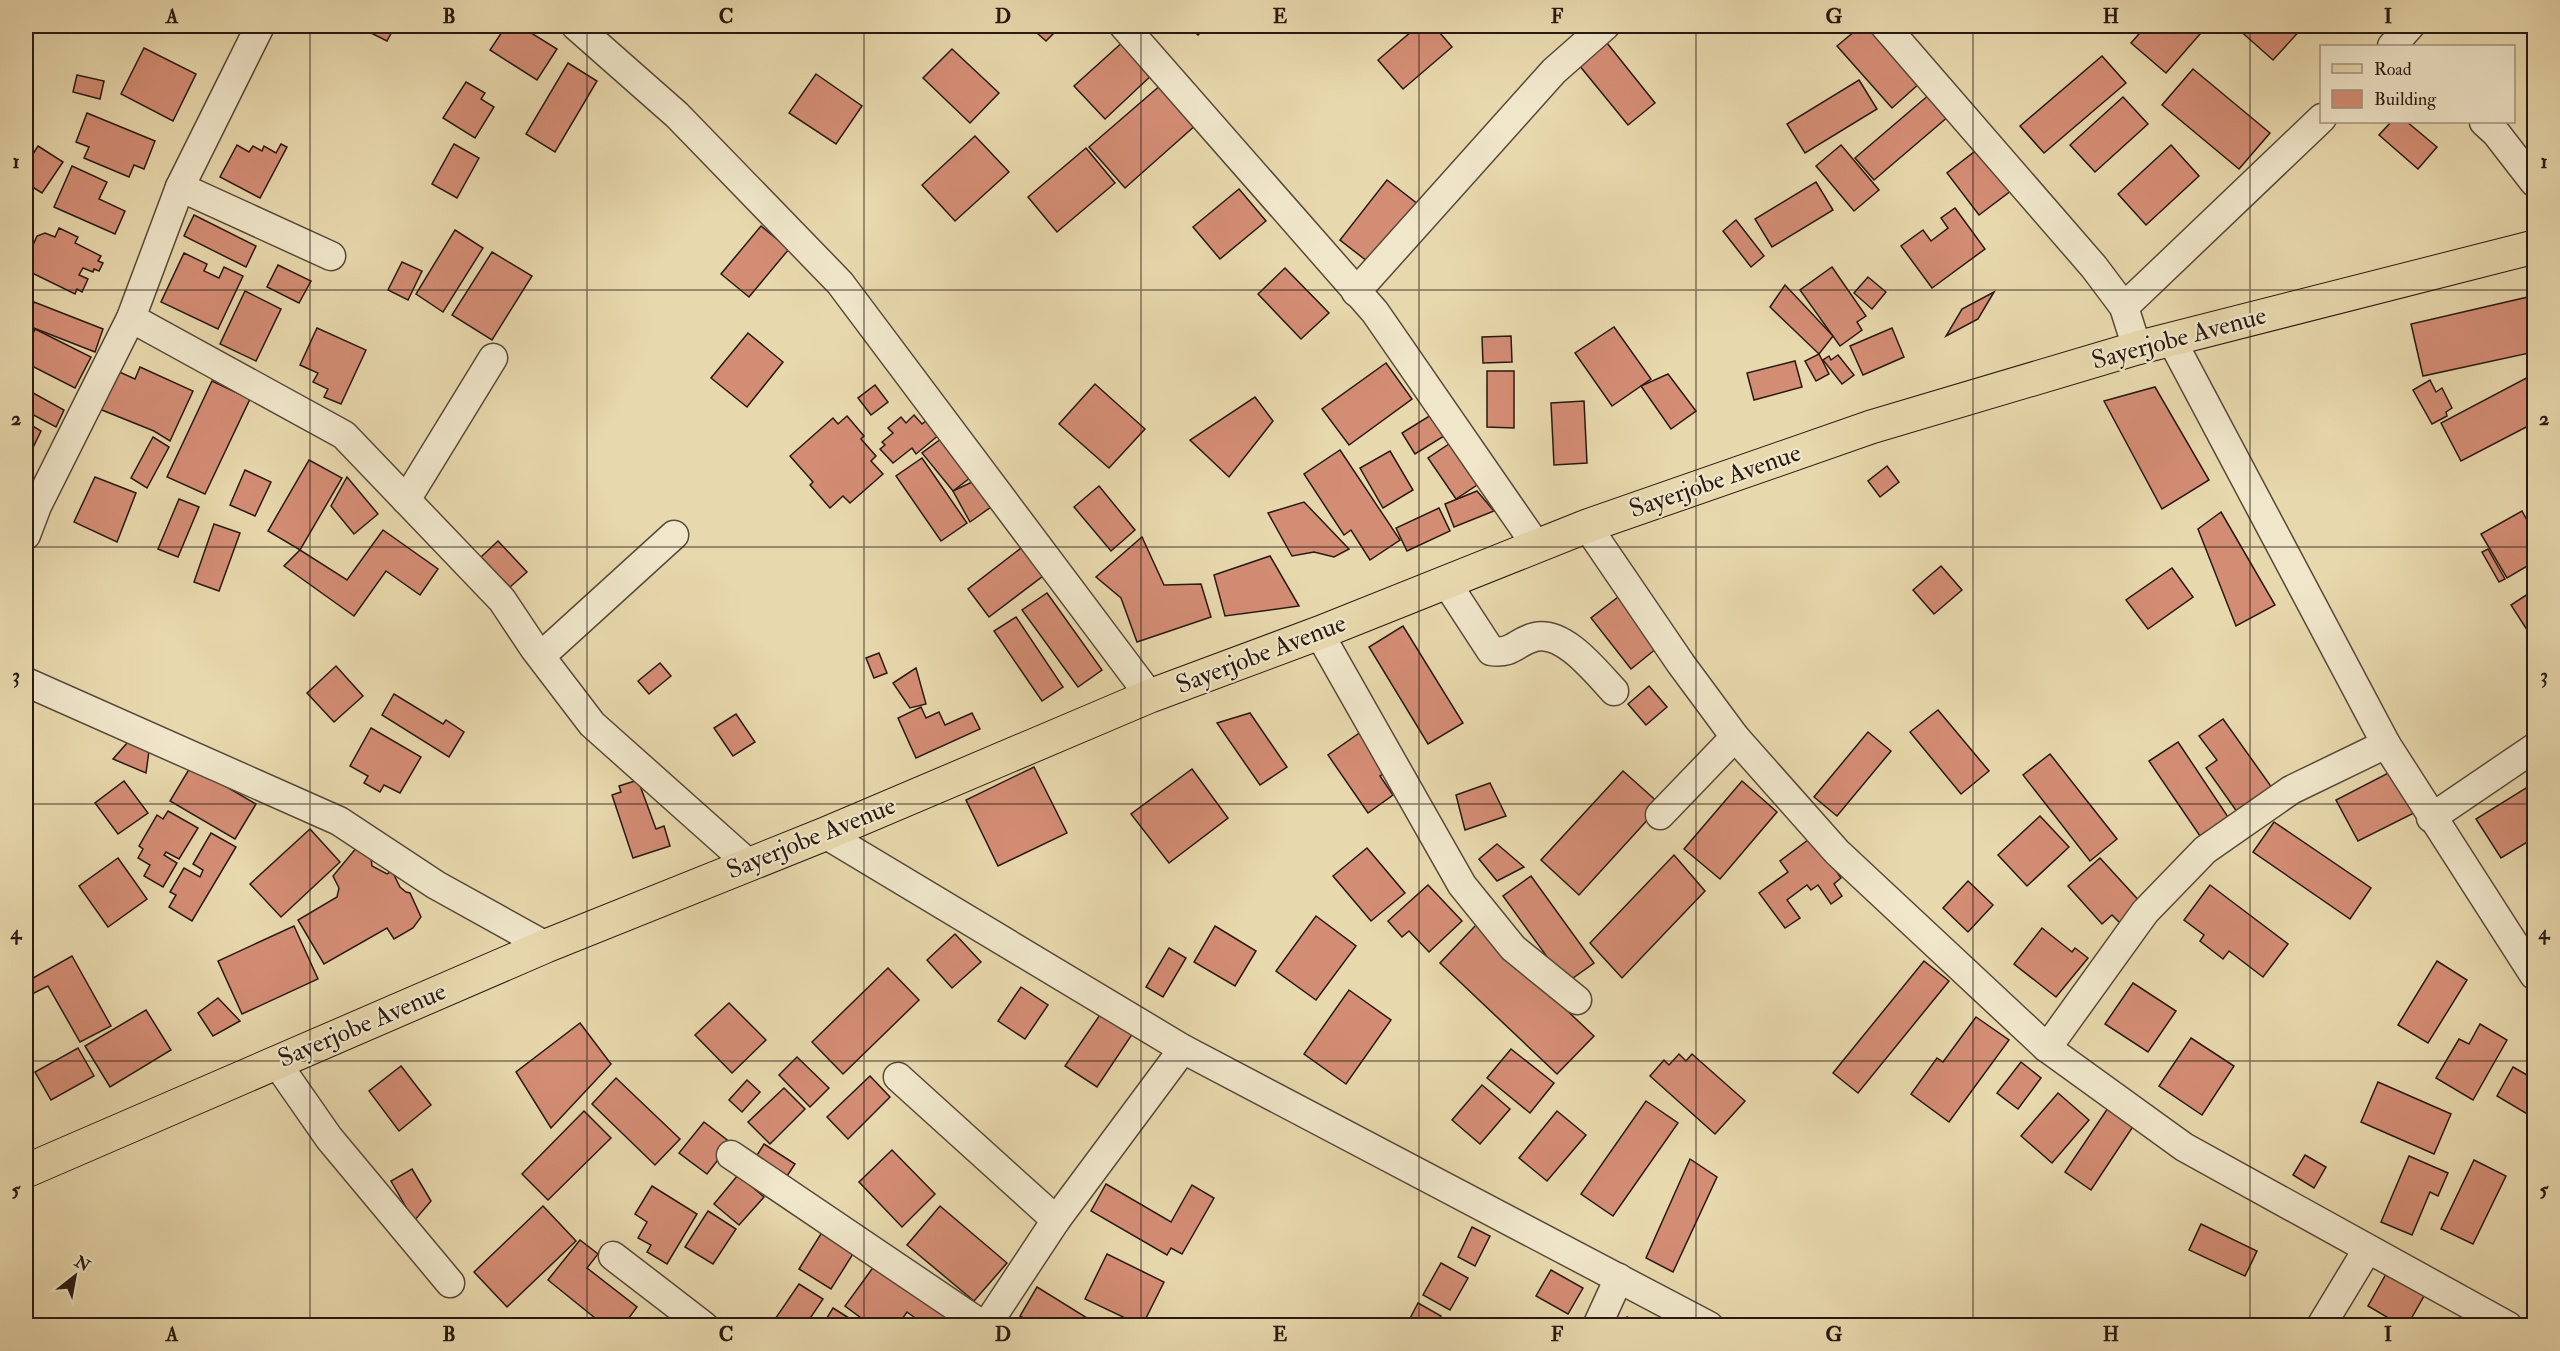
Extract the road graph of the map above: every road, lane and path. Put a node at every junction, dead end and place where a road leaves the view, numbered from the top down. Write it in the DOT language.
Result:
graph roads {
  1 [pos="260,26"];
  2 [pos="576,26"];
  3 [pos="1124,26"];
  4 [pos="1605,26"];
  5 [pos="1885,26"];
  6 [pos="2320,120"];
  7 [pos="2485,123"];
  8 [pos="2535,182"];
  9 [pos="180,187"];
  10 [pos="2535,247"];
  11 [pos="331,256"];
  12 [pos="1356,292"];
  13 [pos="2124,307"];
  14 [pos="131,318"];
  15 [pos="2171,339"];
  16 [pos="2137,348"];
  17 [pos="493,358"];
  18 [pos="406,500"];
  19 [pos="1587,526"];
  20 [pos="26,535"];
  21 [pos="674,535"];
  22 [pos="1536,545"];
  23 [pos="1446,582"];
  24 [pos="1319,633"];
  25 [pos="540,656"];
  26 [pos="26,682"];
  27 [pos="1614,692"];
  28 [pos="1150,696"];
  29 [pos="1735,737"];
  30 [pos="2386,744"];
  31 [pos="2535,748"];
  32 [pos="1660,815"];
  33 [pos="2431,818"];
  34 [pos="825,834"];
  35 [pos="749,864"];
  36 [pos="546,946"];
  37 [pos="2535,975"];
  38 [pos="1577,1000"];
  39 [pos="2047,1048"];
  40 [pos="1183,1049"];
  41 [pos="276,1062"];
  42 [pos="898,1077"];
  43 [pos="731,1155"];
  44 [pos="26,1171"];
  45 [pos="1056,1220"];
  46 [pos="2367,1250"];
  47 [pos="613,1256"];
  48 [pos="1619,1278"];
  49 [pos="450,1283"];
  50 [pos="704,1326"];
  51 [pos="985,1326"];
  52 [pos="1597,1326"];
  53 [pos="1709,1326"];
  54 [pos="2321,1326"];
  55 [pos="2508,1326"];
  1 -- 9 [label="street"];
  2 -- 28 [label="street"];
  3 -- 12 [label="street"];
  4 -- 12 [label="street"];
  5 -- 13 [label="street"];
  6 -- 13 [label="street"];
  7 -- 8 [label="street"];
  9 -- 11 [label="street"];
  9 -- 14 [label="street"];
  10 -- 15 [label="main road, Sayerjobe Avenue"];
  12 -- 22 [label="street"];
  13 -- 16 [label="street"];
  14 -- 18 [label="street"];
  14 -- 20 [label="street"];
  15 -- 16 [label="main road, Sayerjobe Avenue"];
  15 -- 30 [label="street"];
  16 -- 19 [label="main road, Sayerjobe Avenue"];
  17 -- 18 [label="street"];
  18 -- 25 [label="street"];
  19 -- 22 [label="main road, Sayerjobe Avenue"];
  19 -- 29 [label="street"];
  21 -- 25 [label="street"];
  22 -- 23 [label="main road, Sayerjobe Avenue"];
  23 -- 24 [label="main road, Sayerjobe Avenue"];
  23 -- 27 [label="street"];
  24 -- 28 [label="main road, Sayerjobe Avenue"];
  24 -- 38 [label="street"];
  25 -- 35 [label="street"];
  26 -- 36 [label="street"];
  28 -- 34 [label="main road, Sayerjobe Avenue"];
  29 -- 32 [label="street"];
  29 -- 39 [label="street"];
  30 -- 33 [label="street"];
  30 -- 39 [label="street"];
  31 -- 33 [label="street"];
  33 -- 37 [label="street"];
  34 -- 35 [label="main road, Sayerjobe Avenue"];
  34 -- 40 [label="street"];
  35 -- 36 [label="main road, Sayerjobe Avenue"];
  36 -- 41 [label="main road, Sayerjobe Avenue"];
  39 -- 46 [label="street"];
  40 -- 45 [label="street"];
  40 -- 48 [label="street"];
  41 -- 44 [label="main road, Sayerjobe Avenue"];
  41 -- 49 [label="street"];
  42 -- 45 [label="street"];
  43 -- 51 [label="street"];
  45 -- 51 [label="street"];
  46 -- 54 [label="street"];
  46 -- 55 [label="street"];
  47 -- 50 [label="street"];
  48 -- 52 [label="street"];
  48 -- 53 [label="street"];
}
